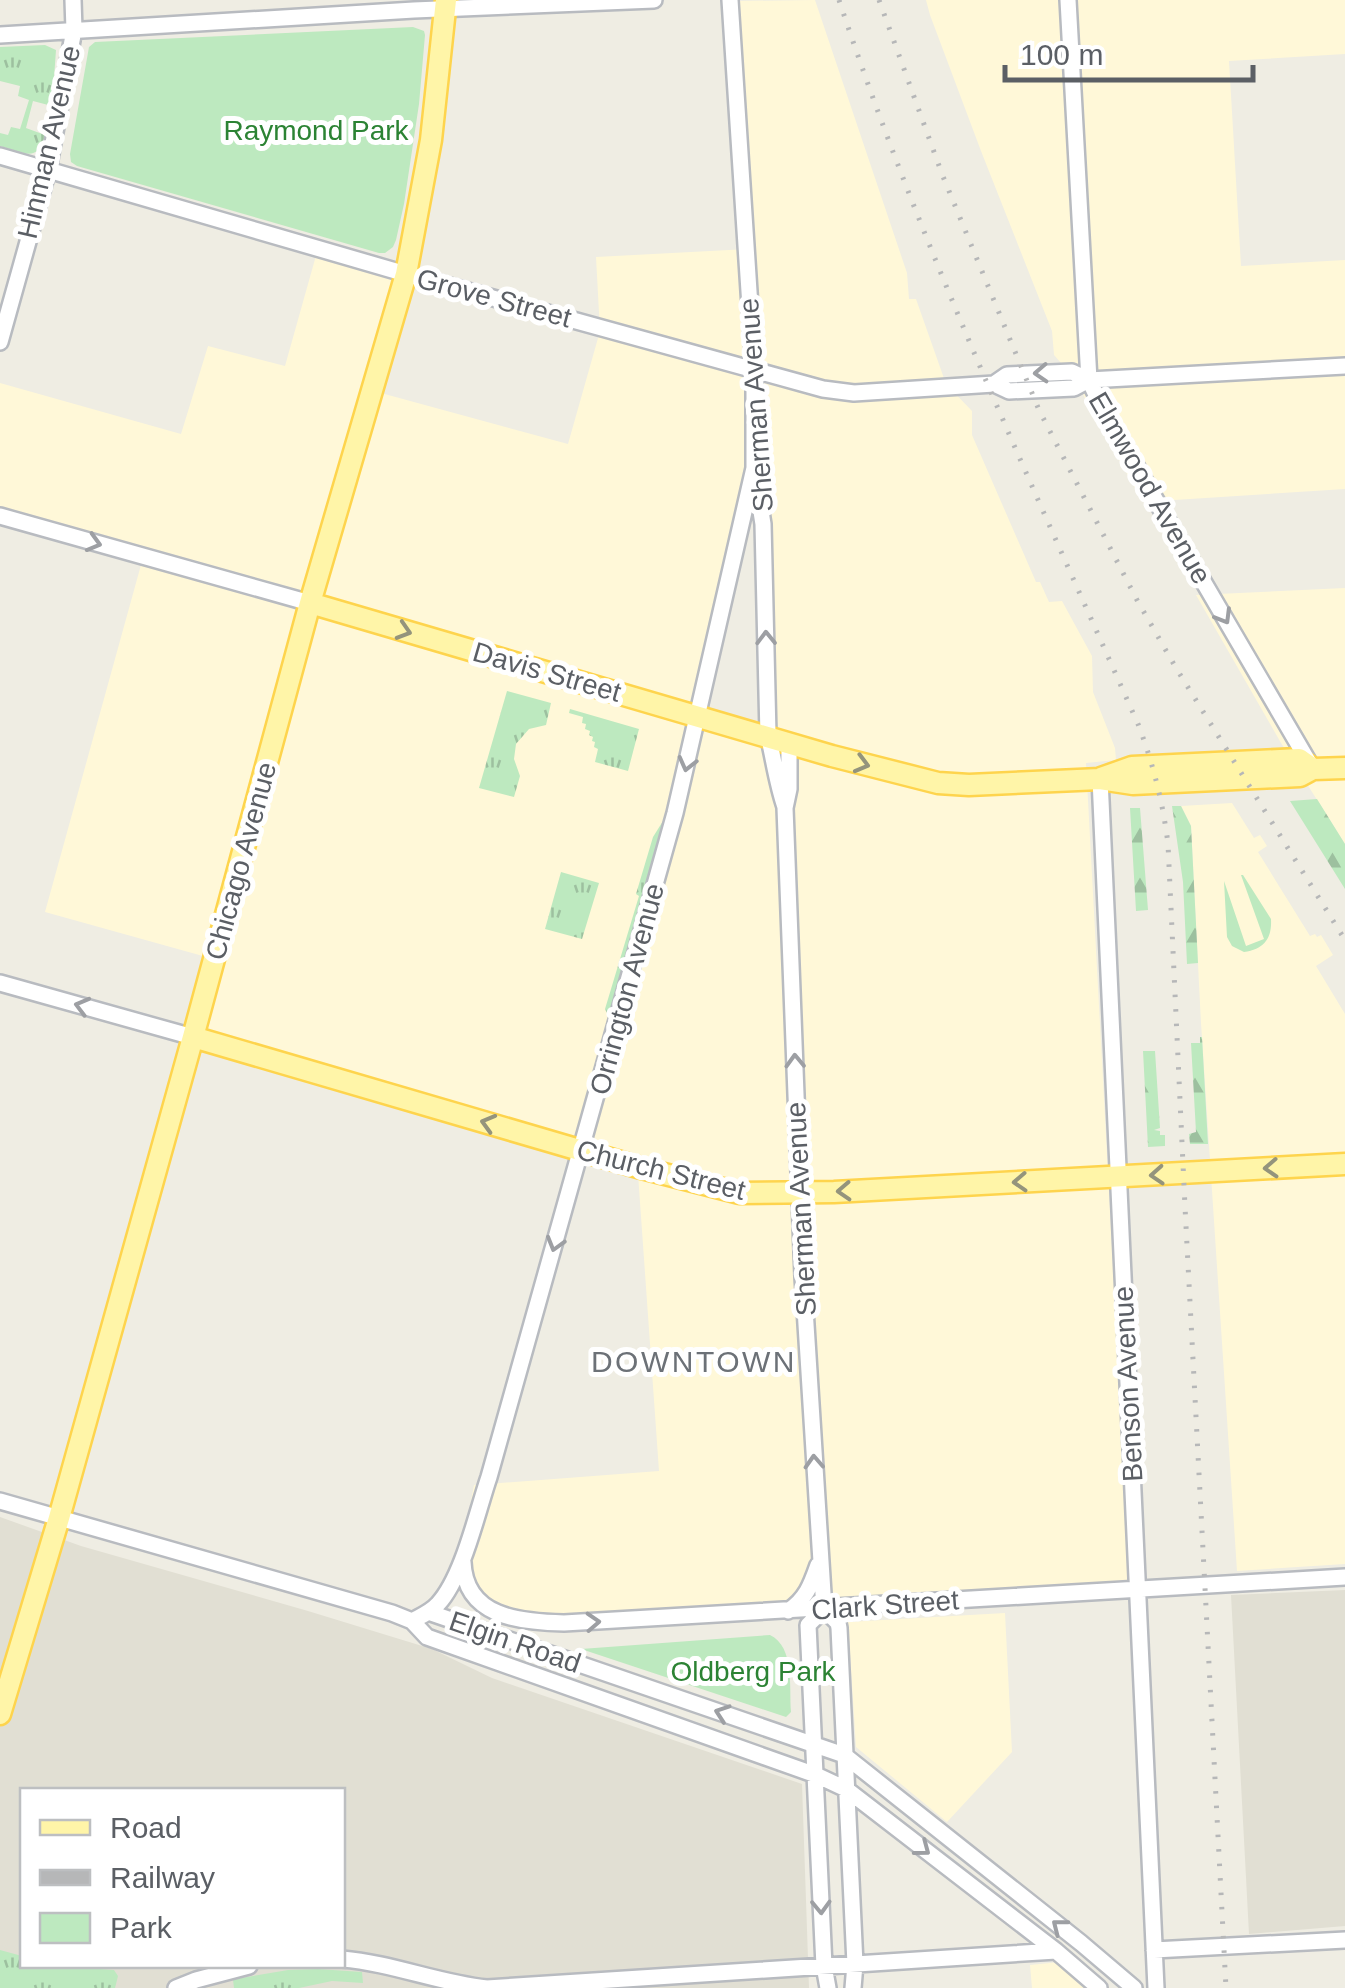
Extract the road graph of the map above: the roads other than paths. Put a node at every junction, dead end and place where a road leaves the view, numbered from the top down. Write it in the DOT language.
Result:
graph roads {
  1 [pos="73,0"];
  2 [pos="654,0"];
  3 [pos="730,0"];
  4 [pos="1068,0"];
  5 [pos="446,4"];
  6 [pos="74,30"];
  7 [pos="0,36"];
  8 [pos="0,156"];
  9 [pos="48,170"];
  10 [pos="406,274"];
  11 [pos="0,342"];
  12 [pos="1345,366"];
  13 [pos="754,368"];
  14 [pos="1089,380"];
  15 [pos="754,468"];
  16 [pos="0,516"];
  17 [pos="310,603"];
  18 [pos="699,716"];
  19 [pos="768,736"];
  20 [pos="789,742"];
  21 [pos="1345,768"];
  22 [pos="1313,769"];
  23 [pos="1100,779"];
  24 [pos="785,808"];
  25 [pos="0,983"];
  26 [pos="193,1037"];
  27 [pos="582,1151"];
  28 [pos="1345,1164"];
  29 [pos="1118,1177"];
  30 [pos="800,1193"];
  31 [pos="0,1501"];
  32 [pos="58,1518"];
  33 [pos="462,1558"];
  34 [pos="820,1560"];
  35 [pos="1345,1576"];
  36 [pos="1137,1589"];
  37 [pos="824,1610"];
  38 [pos="788,1611"];
  39 [pos="428,1612"];
  40 [pos="412,1621"];
  41 [pos="0,1714"];
  42 [pos="814,1744"];
  43 [pos="844,1755"];
  44 [pos="816,1775"];
  45 [pos="846,1789"];
  46 [pos="1345,1940"];
  47 [pos="1154,1950"];
  48 [pos="1056,1952"];
  49 [pos="345,1958"];
  50 [pos="855,1964"];
  51 [pos="824,1966"];
  52 [pos="242,1968"];
  53 [pos="176,1988"];
  54 [pos="828,1988"];
  55 [pos="853,1988"];
  56 [pos="1098,1988"];
  57 [pos="1134,1988"];
  58 [pos="1156,1988"];
  1 -- 6 [label="street, Hinman Avenue"];
  2 -- 5 [label="street"];
  3 -- 13 [label="street, Sherman Avenue"];
  4 -- 14 [label="street, Elmwood Avenue"];
  5 -- 6 [label="street"];
  5 -- 10 [label="main road, Chicago Avenue"];
  6 -- 7 [label="street"];
  6 -- 9 [label="street, Hinman Avenue"];
  8 -- 9 [label="street, Grove Street"];
  9 -- 10 [label="street, Grove Street"];
  9 -- 11 [label="street, Hinman Avenue"];
  10 -- 13 [label="street, Grove Street"];
  10 -- 17 [label="main road, Chicago Avenue"];
  12 -- 14 [label="street, Grove Street"];
  13 -- 14 [label="street, Grove Street"];
  13 -- 15 [label="street, Sherman Avenue"];
  14 -- 22 [label="street, Elmwood Avenue, one-way"];
  15 -- 18 [label="street, Orrington Avenue"];
  19 -- 15 [label="street, Sherman Avenue, one-way"];
  16 -- 17 [label="street, Davis Street, one-way"];
  17 -- 18 [label="main road, Davis Street, one-way"];
  17 -- 26 [label="main road, Chicago Avenue"];
  18 -- 19 [label="main road, Davis Street"];
  18 -- 27 [label="street, Orrington Avenue, one-way"];
  19 -- 20 [label="main road, Davis Street"];
  19 -- 24 [label="street, Sherman Avenue"];
  20 -- 23 [label="main road, Davis Street, one-way"];
  20 -- 24 [label="street, Sherman Avenue"];
  21 -- 22 [label="main road, Davis Street"];
  22 -- 23 [label="main road, Davis Street"];
  23 -- 29 [label="street, Benson Avenue"];
  30 -- 24 [label="street, Sherman Avenue, one-way"];
  26 -- 25 [label="street, Church Street, one-way"];
  27 -- 26 [label="main road, Church Street, one-way"];
  26 -- 32 [label="main road, Chicago Avenue"];
  27 -- 30 [label="main road, Church Street"];
  27 -- 33 [label="street, Orrington Avenue, one-way"];
  28 -- 29 [label="main road, Church Street, one-way"];
  29 -- 30 [label="main road, Church Street, one-way"];
  29 -- 36 [label="street, Benson Avenue"];
  34 -- 30 [label="street, Sherman Avenue, one-way"];
  31 -- 32 [label="street"];
  32 -- 40 [label="street"];
  32 -- 41 [label="main road, Chicago Avenue"];
  33 -- 38 [label="street, Clark Street, one-way"];
  33 -- 39 [label="street, Orrington Avenue"];
  34 -- 37 [label="street, Sherman Avenue"];
  34 -- 38 [label="street"];
  35 -- 36 [label="street, Clark Street"];
  36 -- 37 [label="street, Clark Street"];
  36 -- 47 [label="street, Benson Avenue"];
  37 -- 38 [label="street, Clark Street"];
  37 -- 42 [label="street, Sherman Avenue"];
  37 -- 43 [label="street, Sherman Avenue"];
  39 -- 40 [label="street, Elgin Road"];
  42 -- 39 [label="street, Elgin Road, one-way"];
  40 -- 44 [label="street, Elgin Road"];
  42 -- 43 [label="street, Elgin Road"];
  42 -- 44 [label="street, Sherman Avenue"];
  43 -- 45 [label="street, Sherman Avenue"];
  57 -- 43 [label="street, Elgin Road, one-way"];
  44 -- 45 [label="street, Elgin Road"];
  44 -- 51 [label="street, Sherman Avenue, one-way"];
  45 -- 48 [label="street, Elgin Road, one-way"];
  45 -- 50 [label="street, Sherman Avenue"];
  46 -- 47 [label="street"];
  47 -- 58 [label="street, Benson Avenue"];
  48 -- 50 [label="street"];
  48 -- 56 [label="street, Elgin Road"];
  49 -- 51 [label="street"];
  50 -- 51 [label="street"];
  50 -- 55 [label="street, Sherman Avenue"];
  51 -- 54 [label="street, Sherman Avenue"];
  52 -- 53 [label="street"];
}
